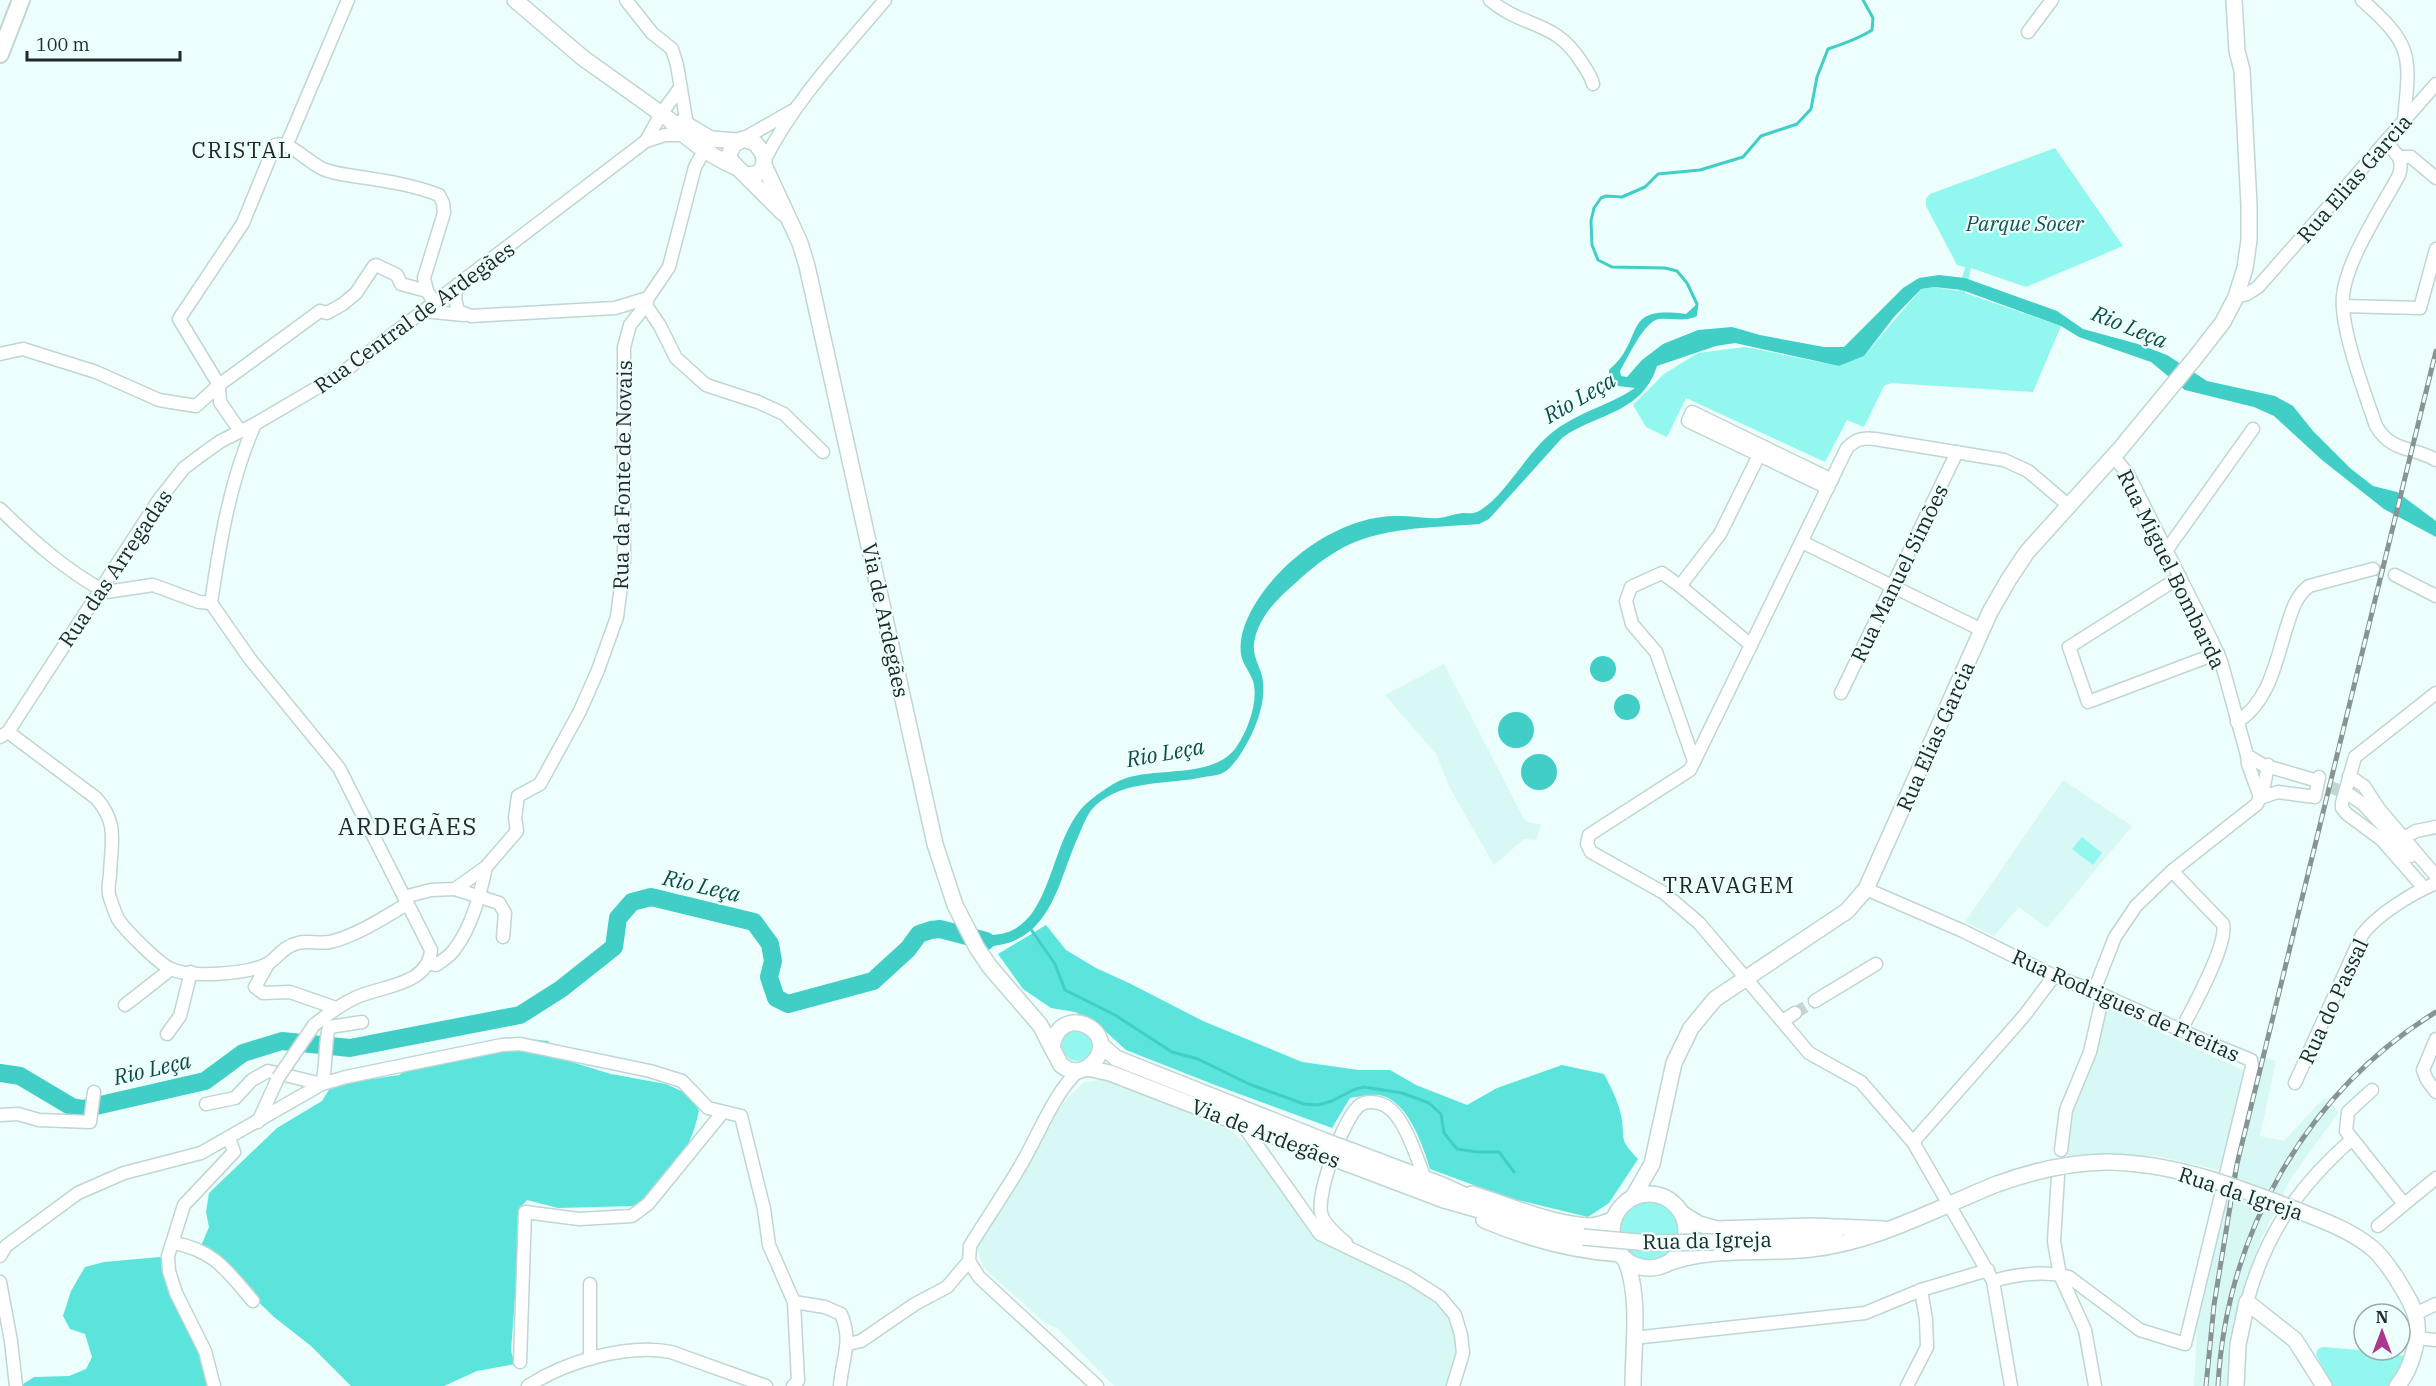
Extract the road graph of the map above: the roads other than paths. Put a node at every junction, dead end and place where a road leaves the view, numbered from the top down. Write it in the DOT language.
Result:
graph roads {
  1 [pos="21,0"];
  2 [pos="348,0"];
  3 [pos="515,0"];
  4 [pos="626,0"];
  5 [pos="885,0"];
  6 [pos="1490,0"];
  7 [pos="2052,0"];
  8 [pos="2238,0"];
  9 [pos="2362,0"];
  10 [pos="2028,32"];
  11 [pos="0,54"];
  12 [pos="2242,70"];
  13 [pos="1593,84"];
  14 [pos="2408,84"];
  15 [pos="2436,84"];
  16 [pos="680,88"];
  17 [pos="2425,95"];
  18 [pos="796,109"];
  19 [pos="666,117"];
  20 [pos="2403,120"];
  21 [pos="686,130"];
  22 [pos="740,140"];
  23 [pos="646,141"];
  24 [pos="2386,143"];
  25 [pos="281,145"];
  26 [pos="705,149"];
  27 [pos="2400,157"];
  28 [pos="764,162"];
  29 [pos="740,171"];
  30 [pos="2436,178"];
  31 [pos="791,221"];
  32 [pos="2436,249"];
  33 [pos="2272,272"];
  34 [pos="2243,274"];
  35 [pos="457,285"];
  36 [pos="427,291"];
  37 [pos="2236,297"];
  38 [pos="434,302"];
  39 [pos="647,302"];
  40 [pos="2343,306"];
  41 [pos="423,311"];
  42 [pos="461,313"];
  43 [pos="0,354"];
  44 [pos="219,385"];
  45 [pos="255,424"];
  46 [pos="2253,429"];
  47 [pos="240,432"];
  48 [pos="823,452"];
  49 [pos="1957,452"];
  50 [pos="1759,455"];
  51 [pos="2113,456"];
  52 [pos="2436,460"];
  53 [pos="1830,484"];
  54 [pos="2068,505"];
  55 [pos="0,508"];
  56 [pos="1802,542"];
  57 [pos="2166,550"];
  58 [pos="2373,569"];
  59 [pos="2395,575"];
  60 [pos="2180,577"];
  61 [pos="1680,586"];
  62 [pos="1893,586"];
  63 [pos="101,589"];
  64 [pos="2436,596"];
  65 [pos="210,603"];
  66 [pos="1982,630"];
  67 [pos="1751,645"];
  68 [pos="2218,653"];
  69 [pos="1841,693"];
  70 [pos="2436,693"];
  71 [pos="2237,722"];
  72 [pos="4,734"];
  73 [pos="2247,755"];
  74 [pos="1694,761"];
  75 [pos="2266,765"];
  76 [pos="2349,776"];
  77 [pos="2255,780"];
  78 [pos="2350,795"];
  79 [pos="2260,798"];
  80 [pos="2436,826"];
  81 [pos="2404,837"];
  82 [pos="486,867"];
  83 [pos="2172,871"];
  84 [pos="2436,879"];
  85 [pos="2424,888"];
  86 [pos="455,889"];
  87 [pos="1866,889"];
  88 [pos="480,895"];
  89 [pos="406,901"];
  90 [pos="503,937"];
  91 [pos="428,963"];
  92 [pos="268,964"];
  93 [pos="1876,964"];
  94 [pos="171,969"];
  95 [pos="191,972"];
  96 [pos="2054,976"];
  97 [pos="1746,977"];
  98 [pos="2099,993"];
  99 [pos="1020,1000"];
  100 [pos="1815,1001"];
  101 [pos="125,1005"];
  102 [pos="336,1008"];
  103 [pos="1795,1013"];
  104 [pos="1783,1021"];
  105 [pos="362,1022"];
  106 [pos="1066,1025"];
  107 [pos="2181,1030"];
  108 [pos="166,1034"];
  109 [pos="2436,1039"];
  110 [pos="1101,1045"];
  111 [pos="1052,1048"];
  112 [pos="1083,1070"];
  113 [pos="2295,1083"];
  114 [pos="322,1084"];
  115 [pos="2373,1090"];
  116 [pos="94,1092"];
  117 [pos="2436,1092"];
  118 [pos="206,1104"];
  119 [pos="723,1112"];
  120 [pos="0,1115"];
  121 [pos="258,1122"];
  122 [pos="1242,1124"];
  123 [pos="229,1138"];
  124 [pos="2351,1140"];
  125 [pos="1913,1142"];
  126 [pos="1322,1147"];
  127 [pos="2061,1150"];
  128 [pos="1349,1157"];
  129 [pos="1652,1164"];
  130 [pos="2058,1176"];
  131 [pos="2436,1178"];
  132 [pos="1425,1179"];
  133 [pos="1443,1193"];
  134 [pos="1661,1195"];
  135 [pos="1633,1197"];
  136 [pos="1950,1203"];
  137 [pos="2404,1204"];
  138 [pos="1683,1214"];
  139 [pos="1614,1219"];
  140 [pos="1529,1224"];
  141 [pos="2378,1226"];
  142 [pos="1886,1229"];
  143 [pos="174,1243"];
  144 [pos="2,1248"];
  145 [pos="1352,1248"];
  146 [pos="1623,1257"];
  147 [pos="969,1261"];
  148 [pos="1659,1266"];
  149 [pos="2060,1275"];
  150 [pos="1991,1276"];
  151 [pos="0,1282"];
  152 [pos="590,1284"];
  153 [pos="1921,1290"];
  154 [pos="2091,1293"];
  155 [pos="253,1301"];
  156 [pos="1634,1301"];
  157 [pos="794,1302"];
  158 [pos="2247,1302"];
  159 [pos="2073,1303"];
  160 [pos="2436,1304"];
  161 [pos="2415,1314"];
  162 [pos="1633,1338"];
  163 [pos="2415,1338"];
  164 [pos="2436,1340"];
  165 [pos="848,1344"];
  166 [pos="590,1359"];
  167 [pos="519,1362"];
  168 [pos="2319,1382"];
  169 [pos="16,1386"];
  170 [pos="214,1386"];
  171 [pos="529,1386"];
  172 [pos="766,1386"];
  173 [pos="794,1386"];
  174 [pos="840,1386"];
  175 [pos="1097,1386"];
  176 [pos="1454,1386"];
  177 [pos="1633,1386"];
  178 [pos="1907,1386"];
  179 [pos="2011,1386"];
  180 [pos="2095,1386"];
  181 [pos="2236,1386"];
  182 [pos="2397,1386"];
  1 -- 11 [label="highway"];
  2 -- 25 [label="street"];
  3 -- 19 [label="main road"];
  4 -- 16 [label="street"];
  5 -- 18 [label="street"];
  6 -- 13 [label="street"];
  7 -- 10 [label="street"];
  8 -- 12 [label="main road"];
  8 -- 12 [label="main road"];
  9 -- 14 [label="street"];
  12 -- 34 [label="main road, Rua Elias Garcia"];
  14 -- 17 [label="street"];
  14 -- 20 [label="street"];
  15 -- 17 [label="street, Rua Elias Garcia"];
  16 -- 19 [label="street, Rua Central de Ardegães"];
  16 -- 21 [label="street"];
  17 -- 20 [label="street, Rua Elias Garcia"];
  18 -- 22 [label="street"];
  18 -- 28 [label="street"];
  19 -- 21 [label="main road"];
  19 -- 23 [label="street, Rua Central de Ardegães"];
  20 -- 24 [label="street, Rua Elias Garcia"];
  21 -- 22 [label="main road"];
  21 -- 23 [label="street, Rua Central de Ardegães"];
  21 -- 26 [label="main road, Via de Ardegães"];
  22 -- 28 [label="main road"];
  22 -- 29 [label="main road"];
  23 -- 35 [label="street, Rua Central de Ardegães"];
  24 -- 27 [label="street"];
  24 -- 33 [label="street, Rua Elias Garcia"];
  25 -- 36 [label="street"];
  25 -- 44 [label="street"];
  26 -- 29 [label="main road, Via de Ardegães"];
  26 -- 39 [label="street"];
  27 -- 30 [label="street"];
  27 -- 40 [label="street"];
  28 -- 29 [label="main road"];
  28 -- 31 [label="main road, Via de Ardegães"];
  29 -- 31 [label="main road, Via de Ardegães"];
  31 -- 99 [label="main road, Via de Ardegães"];
  32 -- 40 [label="street"];
  33 -- 34 [label="street"];
  33 -- 37 [label="street, Rua Elias Garcia"];
  34 -- 37 [label="main road, Rua Elias Garcia"];
  35 -- 38 [label="street, Rua Central de Ardegães"];
  35 -- 42 [label="street"];
  36 -- 38 [label="street"];
  36 -- 44 [label="street"];
  37 -- 51 [label="main road, Rua Elias Garcia"];
  38 -- 41 [label="street, Rua Central de Ardegães"];
  39 -- 42 [label="street"];
  39 -- 48 [label="street"];
  39 -- 82 [label="street, Rua da Fonte de Novais"];
  40 -- 52 [label="street"];
  41 -- 42 [label="street"];
  41 -- 45 [label="street, Rua Central de Ardegães"];
  43 -- 44 [label="street"];
  44 -- 47 [label="street"];
  45 -- 47 [label="street, Rua das Arregadas"];
  45 -- 65 [label="street"];
  46 -- 57 [label="street"];
  47 -- 63 [label="street, Rua das Arregadas"];
  49 -- 53 [label="street"];
  49 -- 54 [label="street"];
  49 -- 62 [label="street, Rua Manuel Simões"];
  50 -- 53 [label="street"];
  50 -- 53 [label="street"];
  50 -- 61 [label="street"];
  51 -- 54 [label="main road, Rua Elias Garcia"];
  51 -- 57 [label="street, Rua Miguel Bombarda"];
  53 -- 56 [label="street"];
  54 -- 66 [label="main road, Rua Elias Garcia"];
  55 -- 63 [label="street"];
  56 -- 62 [label="street"];
  56 -- 67 [label="street"];
  57 -- 60 [label="street, Rua Miguel Bombarda"];
  58 -- 71 [label="street"];
  59 -- 64 [label="street"];
  60 -- 68 [label="street, Rua Miguel Bombarda"];
  60 -- 68 [label="street"];
  61 -- 67 [label="street"];
  61 -- 74 [label="street"];
  62 -- 66 [label="street"];
  62 -- 69 [label="street, Rua Manuel Simões"];
  63 -- 65 [label="street"];
  63 -- 72 [label="street, Rua das Arregadas"];
  65 -- 89 [label="street"];
  66 -- 87 [label="main road, Rua Elias Garcia"];
  67 -- 74 [label="street"];
  68 -- 71 [label="street, Rua Miguel Bombarda"];
  70 -- 76 [label="street"];
  71 -- 73 [label="street, Rua Miguel Bombarda"];
  72 -- 94 [label="street"];
  73 -- 75 [label="street"];
  73 -- 77 [label="street, Rua Miguel Bombarda"];
  74 -- 97 [label="street"];
  75 -- 77 [label="street"];
  75 -- 79 [label="street"];
  75 -- 79 [label="street"];
  76 -- 81 [label="street"];
  76 -- 85 [label="street"];
  77 -- 79 [label="street, Rua Miguel Bombarda"];
  78 -- 84 [label="street"];
  79 -- 83 [label="street"];
  80 -- 81 [label="street"];
  81 -- 84 [label="street"];
  82 -- 86 [label="street, Rua da Fonte de Novais"];
  82 -- 88 [label="street, Rua da Fonte de Novais"];
  83 -- 98 [label="street"];
  83 -- 107 [label="street"];
  84 -- 85 [label="street, Rua do Passal"];
  85 -- 113 [label="street, Rua do Passal"];
  86 -- 88 [label="street"];
  86 -- 89 [label="street"];
  87 -- 96 [label="street, Rua Rodrigues de Freitas"];
  87 -- 97 [label="main road, Rua Elias Garcia"];
  88 -- 90 [label="street"];
  88 -- 91 [label="street, Rua da Fonte de Novais"];
  89 -- 91 [label="street"];
  89 -- 92 [label="street"];
  91 -- 102 [label="street"];
  92 -- 95 [label="street"];
  92 -- 102 [label="street"];
  93 -- 100 [label="street"];
  94 -- 95 [label="street"];
  94 -- 101 [label="street"];
  95 -- 108 [label="street"];
  96 -- 98 [label="street, Rua Rodrigues de Freitas"];
  96 -- 125 [label="street"];
  97 -- 104 [label="street"];
  97 -- 129 [label="main road, Rua Elias Garcia"];
  98 -- 107 [label="street, Rua Rodrigues de Freitas"];
  98 -- 127 [label="street"];
  99 -- 106 [label="main road, Via de Ardegães"];
  99 -- 111 [label="main road, Via de Ardegães"];
  102 -- 121 [label="street, bridge"];
  103 -- 104 [label="street"];
  104 -- 125 [label="street"];
  105 -- 114 [label="street"];
  106 -- 110 [label="main road, Via de Ardegães"];
  106 -- 111 [label="main road"];
  107 -- 154 [label="street, Rua Rodrigues de Freitas"];
  109 -- 117 [label="street"];
  110 -- 112 [label="main road"];
  110 -- 126 [label="main road, Via de Ardegães"];
  111 -- 112 [label="main road, Via de Ardegães"];
  112 -- 122 [label="main road, Via de Ardegães"];
  112 -- 147 [label="street"];
  114 -- 118 [label="street"];
  114 -- 119 [label="street"];
  114 -- 121 [label="street"];
  115 -- 124 [label="street"];
  116 -- 120 [label="street"];
  119 -- 157 [label="street"];
  119 -- 167 [label="street"];
  121 -- 123 [label="street"];
  122 -- 126 [label="main road, Via de Ardegães"];
  122 -- 145 [label="street"];
  123 -- 143 [label="street"];
  123 -- 144 [label="street"];
  124 -- 137 [label="street"];
  124 -- 158 [label="street"];
  125 -- 136 [label="street"];
  126 -- 128 [label="main road, Via de Ardegães, bridge"];
  128 -- 132 [label="main road, Via de Ardegães"];
  128 -- 133 [label="main road, Via de Ardegães"];
  129 -- 134 [label="main road, Rua Elias Garcia"];
  129 -- 135 [label="main road, Rua Elias Garcia"];
  130 -- 149 [label="street"];
  131 -- 137 [label="street"];
  132 -- 133 [label="main road, Via de Ardegães"];
  132 -- 145 [label="street"];
  133 -- 139 [label="main road, Via de Ardegães"];
  133 -- 140 [label="main road, Via de Ardegães"];
  133 -- 146 [label="main road, Via de Ardegães"];
  134 -- 135 [label="main road"];
  134 -- 138 [label="main road"];
  135 -- 139 [label="main road"];
  136 -- 142 [label="main road, Rua da Igreja"];
  136 -- 150 [label="street"];
  136 -- 161 [label="main road, Rua da Igreja, bridge"];
  137 -- 141 [label="street"];
  138 -- 142 [label="main road, Rua da Igreja"];
  138 -- 148 [label="main road"];
  139 -- 146 [label="main road"];
  140 -- 142 [label="main road, Rua da Igreja, bridge"];
  142 -- 148 [label="main road, Rua da Igreja"];
  143 -- 155 [label="street"];
  143 -- 170 [label="street"];
  145 -- 176 [label="street"];
  146 -- 148 [label="main road"];
  146 -- 156 [label="main road"];
  147 -- 165 [label="street"];
  147 -- 175 [label="street"];
  148 -- 156 [label="main road"];
  149 -- 150 [label="street"];
  149 -- 154 [label="street"];
  149 -- 159 [label="street"];
  150 -- 153 [label="street"];
  150 -- 179 [label="street"];
  151 -- 169 [label="street"];
  152 -- 166 [label="street"];
  153 -- 162 [label="street"];
  153 -- 178 [label="street"];
  154 -- 159 [label="street"];
  156 -- 162 [label="main road"];
  157 -- 165 [label="street"];
  157 -- 173 [label="street"];
  158 -- 168 [label="main road"];
  158 -- 181 [label="main road"];
  159 -- 180 [label="street"];
  160 -- 161 [label="street"];
  161 -- 163 [label="main road, Rua da Igreja"];
  162 -- 177 [label="main road"];
  163 -- 164 [label="street"];
  163 -- 182 [label="main road, Rua da Igreja"];
  165 -- 174 [label="street"];
  166 -- 171 [label="street"];
  166 -- 172 [label="street"];
}
